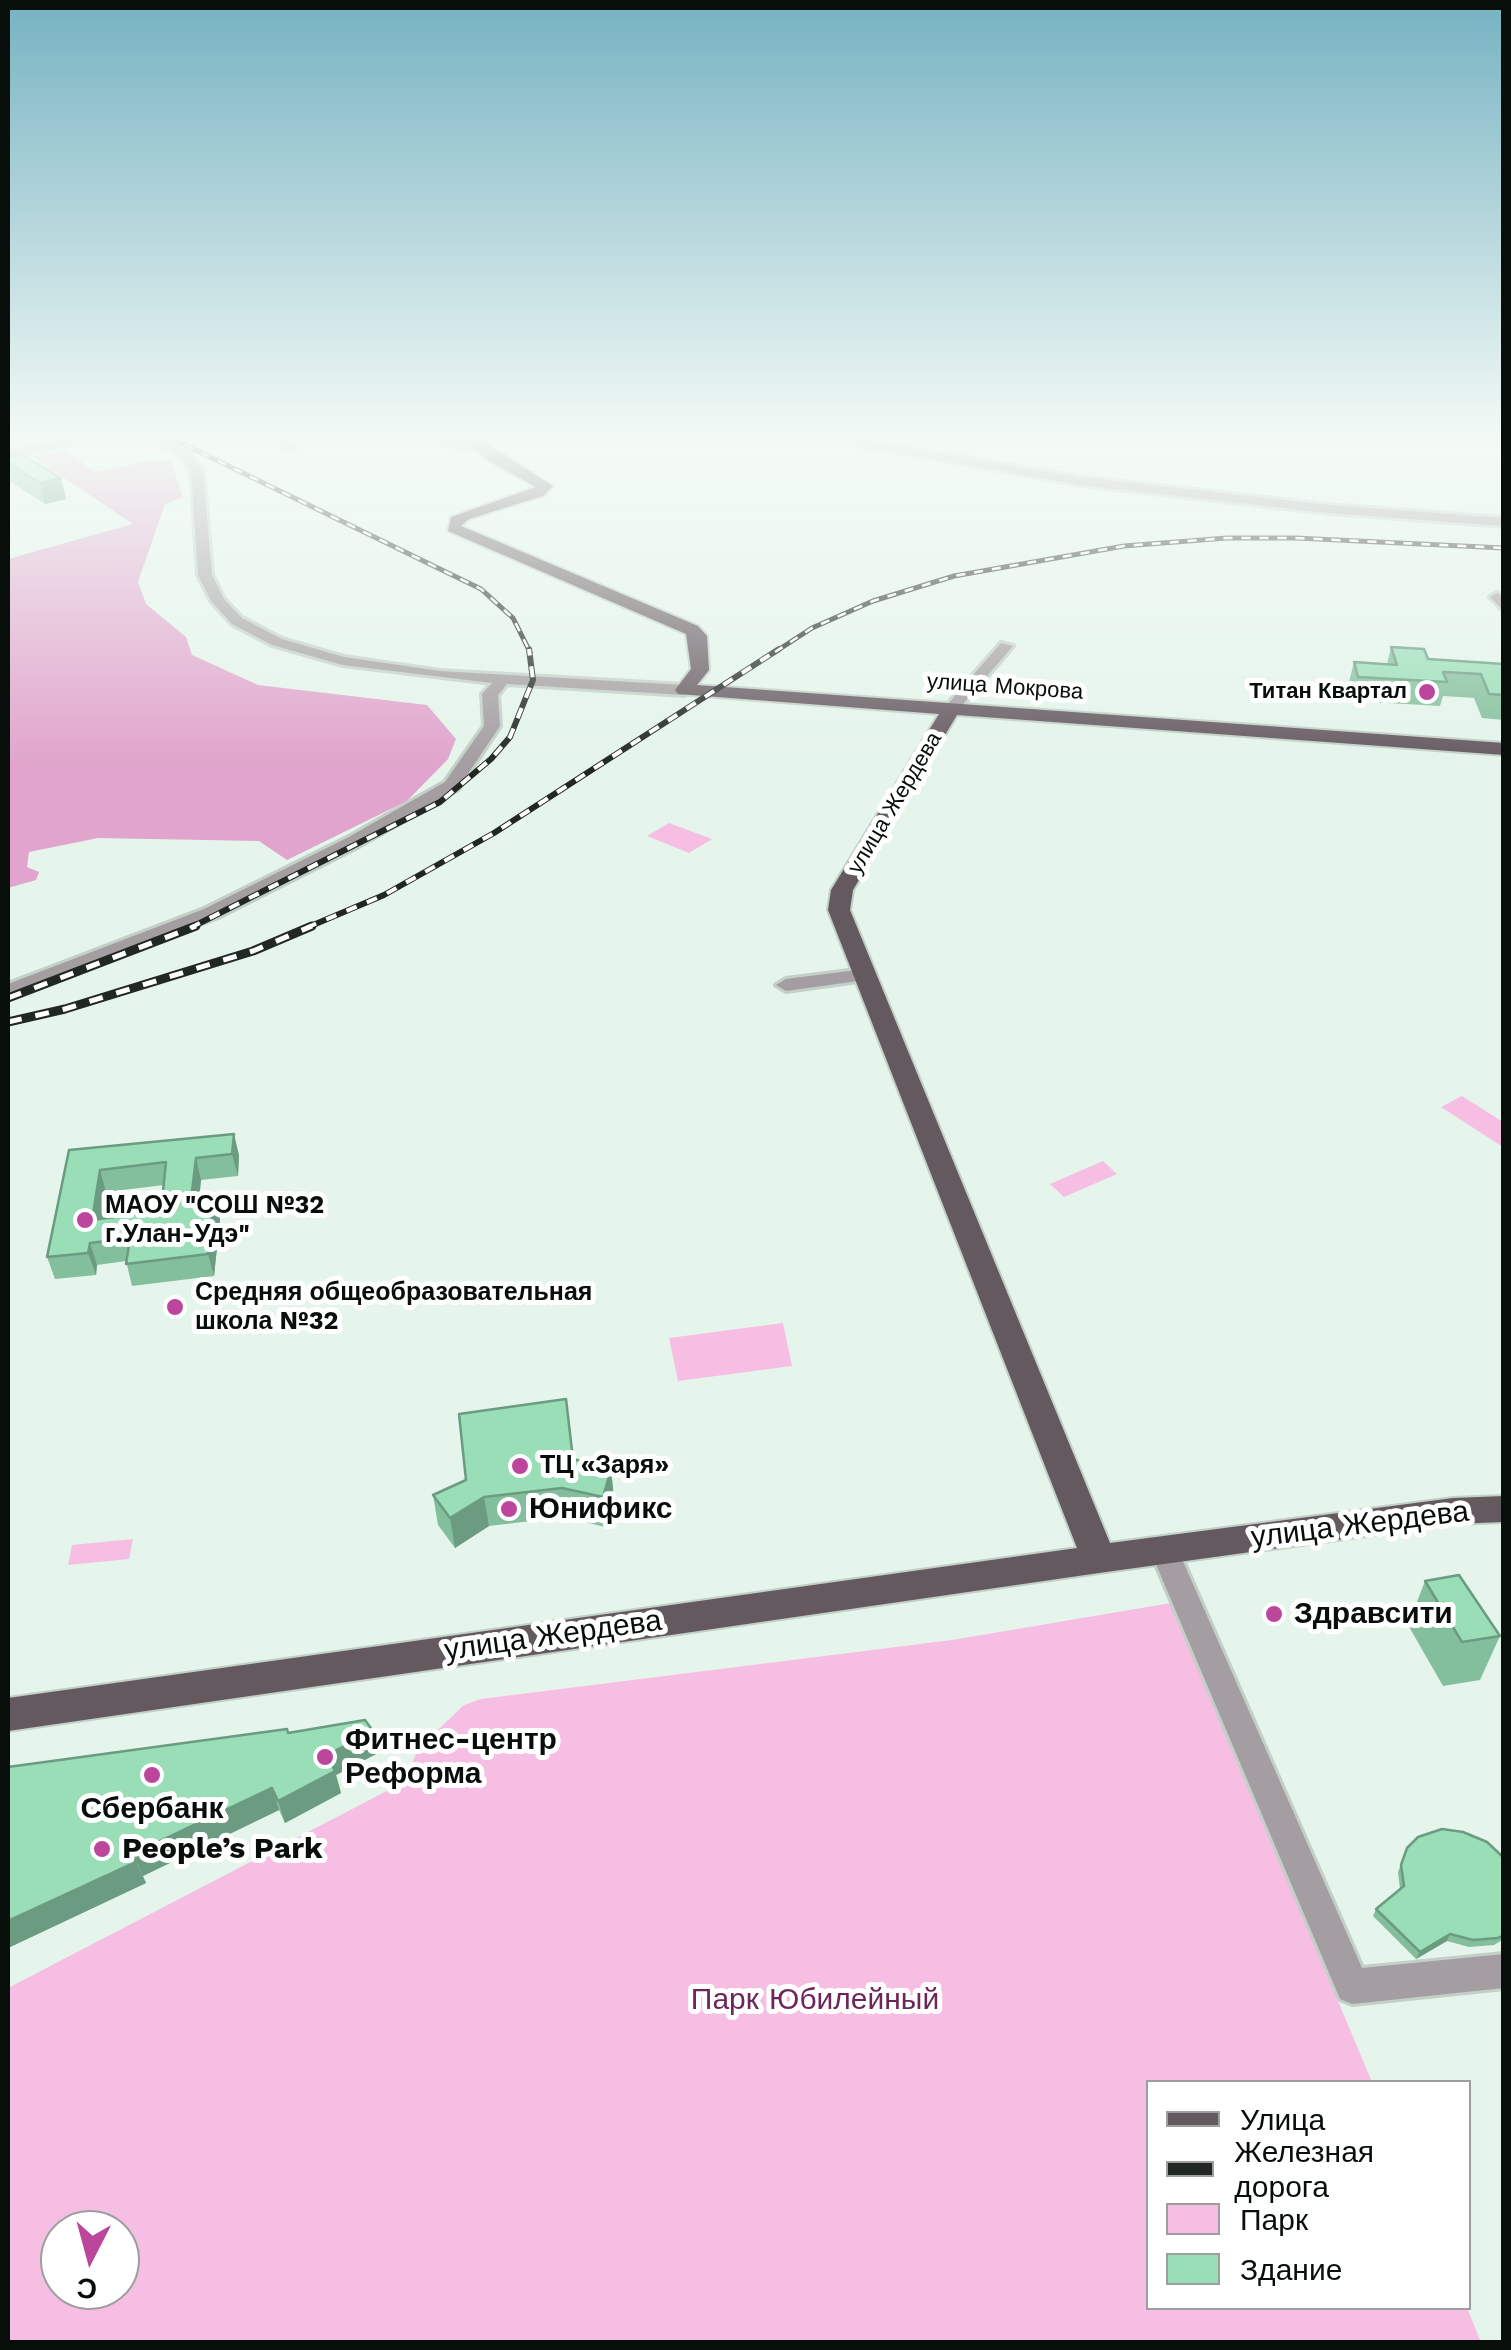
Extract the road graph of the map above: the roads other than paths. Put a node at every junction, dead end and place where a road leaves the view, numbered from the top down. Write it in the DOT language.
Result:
graph roads {
  1 [pos="203,547"];
  2 [pos="497,547"];
  3 [pos="1006,646"];
  4 [pos="502,680"];
  5 [pos="684,690"];
  6 [pos="952,708"];
  7 [pos="1504,750"];
  8 [pos="865,975"];
  9 [pos="786,985"];
  10 [pos="8,991"];
  11 [pos="1504,1509"];
  12 [pos="1164,1550"];
  13 [pos="1098,1559"];
  14 [pos="8,1715"];
  15 [pos="1504,1972"];
  1 -- 4 [label="street, улица Мокрова"];
  2 -- 5 [label="main road"];
  3 -- 6 [label="street, улица Жердева"];
  4 -- 5 [label="street, улица Мокрова"];
  4 -- 10 [label="street"];
  5 -- 6 [label="main road, улица Мокрова"];
  6 -- 7 [label="main road, улица Мокрова"];
  6 -- 8 [label="main road, улица Жердева"];
  8 -- 9 [label="street"];
  8 -- 13 [label="main road, улица Жердева"];
  11 -- 12 [label="main road, улица Жердева"];
  12 -- 13 [label="main road, улица Жердева"];
  12 -- 15 [label="street"];
  13 -- 14 [label="main road, улица Жердева"];
}
